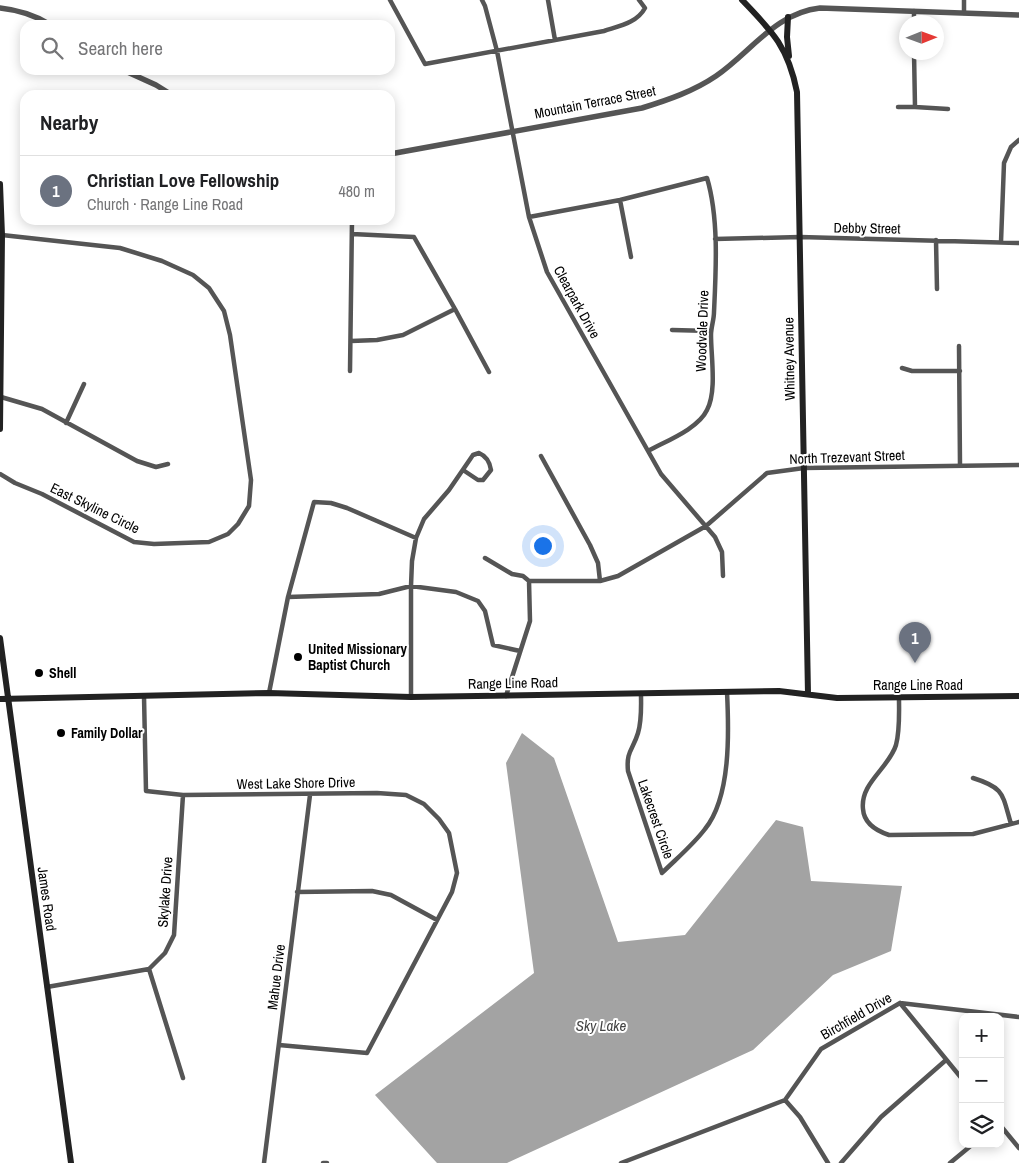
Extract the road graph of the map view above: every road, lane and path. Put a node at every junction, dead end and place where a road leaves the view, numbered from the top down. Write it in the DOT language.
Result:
graph roads {
  1 [pos="390,0"];
  2 [pos="482,0"];
  3 [pos="548,0"];
  4 [pos="639,0"];
  5 [pos="742,0"];
  6 [pos="964,0"];
  7 [pos="0,8"];
  8 [pos="914,11"];
  9 [pos="964,13"];
  10 [pos="914,15"];
  11 [pos="1019,15"];
  12 [pos="788,18"];
  13 [pos="43,20"];
  14 [pos="770,30"];
  15 [pos="555,40"];
  16 [pos="497,51"];
  17 [pos="914,60"];
  18 [pos="790,65"];
  19 [pos="134,75"];
  20 [pos="164,90"];
  21 [pos="898,107"];
  22 [pos="915,107"];
  23 [pos="948,109"];
  24 [pos="512,132"];
  25 [pos="1019,140"];
  26 [pos="395,153"];
  27 [pos="0,184"];
  28 [pos="620,200"];
  29 [pos="529,217"];
  30 [pos="352,225"];
  31 [pos="2,234"];
  32 [pos="352,234"];
  33 [pos="800,237"];
  34 [pos="715,239"];
  35 [pos="936,240"];
  36 [pos="1002,242"];
  37 [pos="1019,243"];
  38 [pos="631,257"];
  39 [pos="937,289"];
  40 [pos="455,309"];
  41 [pos="672,330"];
  42 [pos="711,332"];
  43 [pos="351,341"];
  44 [pos="959,346"];
  45 [pos="902,368"];
  46 [pos="350,371"];
  47 [pos="960,371"];
  48 [pos="489,372"];
  49 [pos="84,384"];
  50 [pos="1,396"];
  51 [pos="66,423"];
  52 [pos="0,429"];
  53 [pos="648,451"];
  54 [pos="541,456"];
  55 [pos="168,464"];
  56 [pos="960,466"];
  57 [pos="1019,466"];
  58 [pos="804,468"];
  59 [pos="463,470"];
  60 [pos="0,474"];
  61 [pos="706,526"];
  62 [pos="416,538"];
  63 [pos="485,558"];
  64 [pos="723,576"];
  65 [pos="529,581"];
  66 [pos="600,581"];
  67 [pos="411,586"];
  68 [pos="288,597"];
  69 [pos="0,638"];
  70 [pos="520,651"];
  71 [pos="727,692"];
  72 [pos="269,693"];
  73 [pos="641,693"];
  74 [pos="808,694"];
  75 [pos="144,696"];
  76 [pos="411,696"];
  77 [pos="506,696"];
  78 [pos="1019,696"];
  79 [pos="899,698"];
  80 [pos="0,699"];
  81 [pos="8,699"];
  82 [pos="973,778"];
  83 [pos="310,794"];
  84 [pos="183,795"];
  85 [pos="1019,822"];
  86 [pos="1011,824"];
  87 [pos="297,892"];
  88 [pos="438,920"];
  89 [pos="149,969"];
  90 [pos="47,987"];
  91 [pos="900,1003"];
  92 [pos="1019,1017"];
  93 [pos="279,1045"];
  94 [pos="946,1060"];
  95 [pos="959,1075"];
  96 [pos="183,1078"];
  97 [pos="785,1100"];
  98 [pos="1004,1130"];
  99 [pos="968,1148"];
  100 [pos="1019,1148"];
  101 [pos="71,1163"];
  102 [pos="264,1163"];
  103 [pos="622,1163"];
  104 [pos="828,1163"];
  105 [pos="841,1163"];
  106 [pos="950,1163"];
  1 -- 16 [label="street"];
  2 -- 16 [label="street, Clearpark Drive"];
  3 -- 15 [label="street"];
  4 -- 15 [label="street"];
  5 -- 14 [label="main road, Whitney Avenue"];
  6 -- 9 [label="street"];
  7 -- 13 [label="street"];
  8 -- 9 [label="street, Mountain Terrace Street"];
  8 -- 10 [label="street"];
  8 -- 12 [label="street, Mountain Terrace Street"];
  9 -- 11 [label="street, Mountain Terrace Street"];
  12 -- 14 [label="street, Mountain Terrace Street"];
  12 -- 18 [label="main road"];
  14 -- 18 [label="main road, Whitney Avenue"];
  14 -- 24 [label="street, Mountain Terrace Street"];
  15 -- 16 [label="street"];
  16 -- 24 [label="street, Clearpark Drive"];
  17 -- 22 [label="street"];
  18 -- 33 [label="main road, Whitney Avenue"];
  19 -- 20 [label="street"];
  21 -- 22 [label="street"];
  22 -- 23 [label="street"];
  24 -- 26 [label="street, Mountain Terrace Street"];
  24 -- 29 [label="street, Clearpark Drive"];
  25 -- 36 [label="street"];
  27 -- 31 [label="main road"];
  28 -- 29 [label="street"];
  28 -- 34 [label="street, Woodvale Drive"];
  28 -- 38 [label="street"];
  29 -- 53 [label="street, Clearpark Drive"];
  30 -- 32 [label="street"];
  31 -- 50 [label="main road"];
  31 -- 60 [label="street, East Skyline Circle"];
  32 -- 40 [label="street"];
  32 -- 43 [label="street"];
  33 -- 34 [label="street, Debby Street"];
  33 -- 35 [label="street, Debby Street"];
  33 -- 58 [label="main road, Whitney Avenue"];
  34 -- 42 [label="street, Woodvale Drive"];
  35 -- 36 [label="street, Debby Street"];
  35 -- 39 [label="street"];
  36 -- 37 [label="street, Debby Street"];
  40 -- 43 [label="street"];
  40 -- 48 [label="street"];
  41 -- 42 [label="street"];
  42 -- 53 [label="street, Woodvale Drive"];
  43 -- 46 [label="street"];
  44 -- 47 [label="street"];
  45 -- 47 [label="street"];
  47 -- 56 [label="street"];
  49 -- 51 [label="street"];
  50 -- 51 [label="street"];
  50 -- 52 [label="main road"];
  51 -- 55 [label="street"];
  53 -- 61 [label="street, Clearpark Drive"];
  54 -- 66 [label="street"];
  56 -- 57 [label="street, North Trezevant Street"];
  56 -- 58 [label="street, North Trezevant Street"];
  58 -- 61 [label="street, North Trezevant Street"];
  58 -- 74 [label="main road, Whitney Avenue"];
  59 -- 59 [label="street"];
  59 -- 62 [label="street"];
  61 -- 64 [label="street, Clearpark Drive"];
  61 -- 66 [label="street, North Trezevant Street"];
  62 -- 67 [label="street"];
  62 -- 68 [label="street"];
  63 -- 65 [label="street"];
  65 -- 66 [label="street, North Trezevant Street"];
  65 -- 70 [label="street"];
  67 -- 68 [label="street"];
  67 -- 70 [label="street"];
  67 -- 76 [label="street"];
  68 -- 72 [label="street"];
  69 -- 81 [label="main road, James Road"];
  70 -- 77 [label="street"];
  71 -- 73 [label="main road, Range Line Road"];
  71 -- 73 [label="street, Lakecrest Circle"];
  71 -- 74 [label="main road, Range Line Road"];
  72 -- 75 [label="main road, Range Line Road"];
  72 -- 76 [label="main road, Range Line Road"];
  73 -- 77 [label="main road, Range Line Road"];
  74 -- 79 [label="main road, Range Line Road"];
  75 -- 81 [label="main road, Range Line Road"];
  75 -- 84 [label="street, West Lake Shore Drive"];
  76 -- 77 [label="main road, Range Line Road"];
  78 -- 79 [label="main road, Range Line Road"];
  79 -- 86 [label="street"];
  80 -- 81 [label="main road, Range Line Road"];
  81 -- 90 [label="main road, James Road"];
  82 -- 86 [label="street"];
  83 -- 84 [label="street, West Lake Shore Drive"];
  83 -- 87 [label="street, Mahue Drive"];
  83 -- 88 [label="street, West Lake Shore Drive"];
  84 -- 89 [label="street, Skylake Drive"];
  85 -- 86 [label="street"];
  87 -- 88 [label="street"];
  87 -- 93 [label="street, Mahue Drive"];
  88 -- 93 [label="street, West Lake Shore Drive"];
  89 -- 90 [label="street"];
  89 -- 96 [label="street"];
  90 -- 101 [label="main road, James Road"];
  91 -- 92 [label="street, Birchfield Drive"];
  91 -- 94 [label="street"];
  91 -- 97 [label="street, Birchfield Drive"];
  93 -- 102 [label="street, Mahue Drive"];
  94 -- 95 [label="street"];
  94 -- 105 [label="street"];
  97 -- 103 [label="street"];
  97 -- 104 [label="street"];
  98 -- 100 [label="street"];
  99 -- 106 [label="street"];
}
